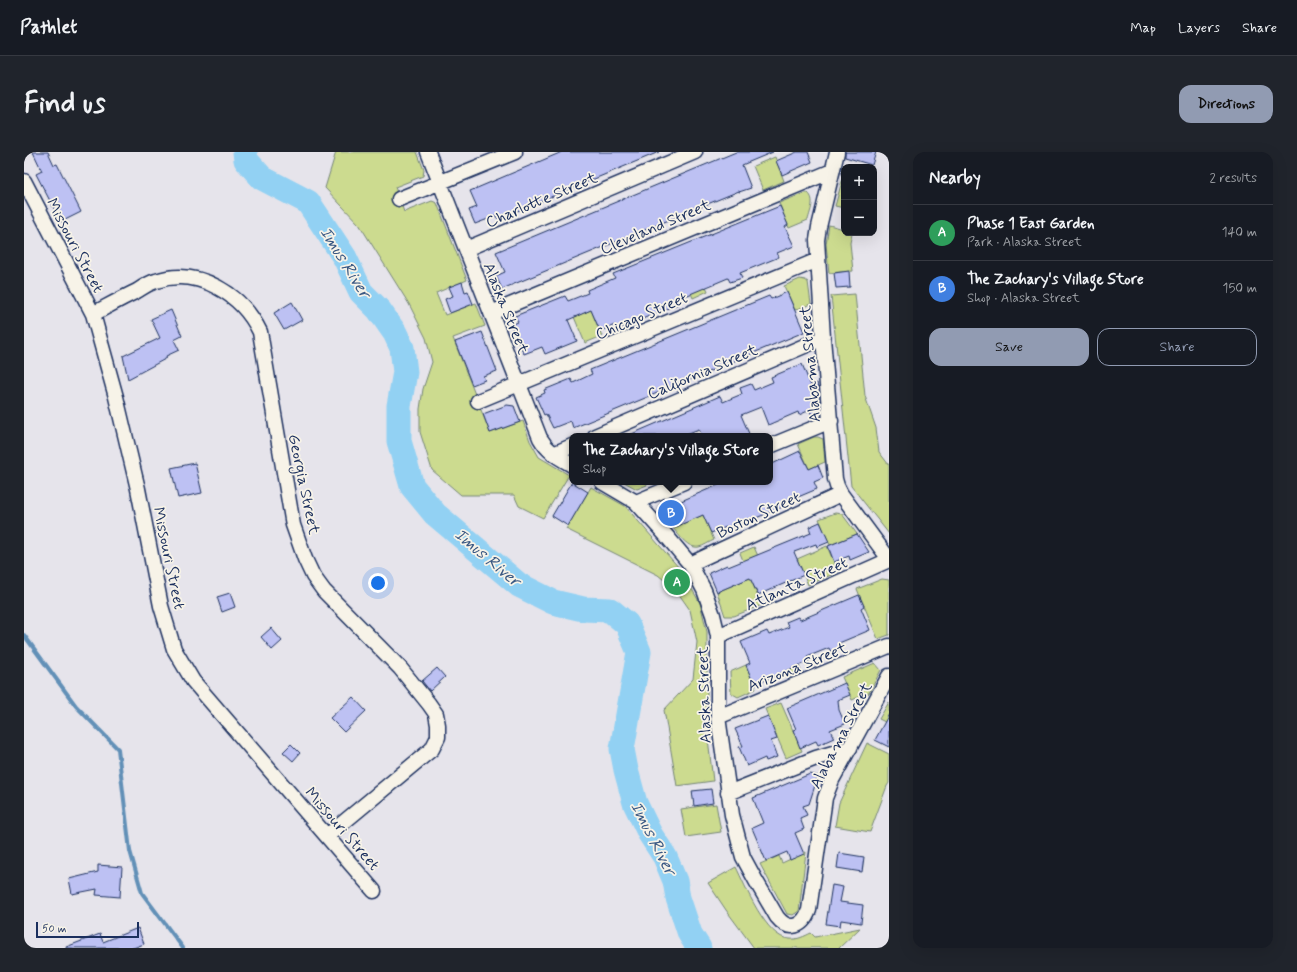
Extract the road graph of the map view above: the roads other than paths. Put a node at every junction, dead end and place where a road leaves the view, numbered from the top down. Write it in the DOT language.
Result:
graph roads {
  1 [pos="428,152"];
  2 [pos="515,152"];
  3 [pos="695,152"];
  4 [pos="836,152"];
  5 [pos="832,171"];
  6 [pos="24,181"];
  7 [pos="440,183"];
  8 [pos="399,198"];
  9 [pos="466,249"];
  10 [pos="818,260"];
  11 [pos="491,313"];
  12 [pos="93,314"];
  13 [pos="824,338"];
  14 [pos="519,384"];
  15 [pos="478,401"];
  16 [pos="831,420"];
  17 [pos="602,433"];
  18 [pos="773,445"];
  19 [pos="569,447"];
  20 [pos="554,454"];
  21 [pos="569,463"];
  22 [pos="607,485"];
  23 [pos="677,485"];
  24 [pos="841,494"];
  25 [pos="636,502"];
  26 [pos="889,559"];
  27 [pos="690,564"];
  28 [pos="718,636"];
  29 [pos="889,646"];
  30 [pos="889,676"];
  31 [pos="718,717"];
  32 [pos="850,748"];
  33 [pos="728,793"];
  34 [pos="327,836"];
  35 [pos="374,891"];
  36 [pos="798,925"];
  1 -- 7 [label="street, Alaska Street"];
  2 -- 7 [label="street"];
  3 -- 9 [label="street, Charlotte Street"];
  4 -- 5 [label="street, Alabama Street"];
  5 -- 10 [label="street, Alabama Street"];
  5 -- 11 [label="street, Cleveland Street"];
  6 -- 12 [label="street, Missouri Street"];
  7 -- 8 [label="street"];
  7 -- 9 [label="street, Alaska Street"];
  9 -- 11 [label="street, Alaska Street"];
  10 -- 13 [label="street, Alabama Street"];
  10 -- 14 [label="street, Chicago Street"];
  11 -- 14 [label="street, Alaska Street"];
  12 -- 34 [label="street, Missouri Street"];
  12 -- 34 [label="street, Georgia Street"];
  13 -- 16 [label="street, Alabama Street"];
  13 -- 17 [label="street, California Street"];
  14 -- 15 [label="street, Chicago Street"];
  14 -- 20 [label="street, Alaska Street"];
  16 -- 18 [label="street"];
  16 -- 24 [label="street, Alabama Street"];
  19 -- 20 [label="street"];
  20 -- 21 [label="street, Alaska Street"];
  22 -- 25 [label="street, Alaska Street"];
  23 -- 25 [label="street"];
  24 -- 26 [label="street, Alabama Street"];
  24 -- 27 [label="street, Boston Street"];
  25 -- 27 [label="street, Alaska Street"];
  26 -- 28 [label="street, Atlanta Street"];
  27 -- 28 [label="street, Alaska Street"];
  28 -- 31 [label="street, Alaska Street"];
  29 -- 31 [label="street, Arizona Street"];
  30 -- 32 [label="street, Alabama Street"];
  31 -- 33 [label="street, Alaska Street"];
  32 -- 33 [label="street"];
  32 -- 36 [label="street, Alabama Street"];
  33 -- 36 [label="street, Alaska Street"];
  34 -- 35 [label="street, Missouri Street"];
}
